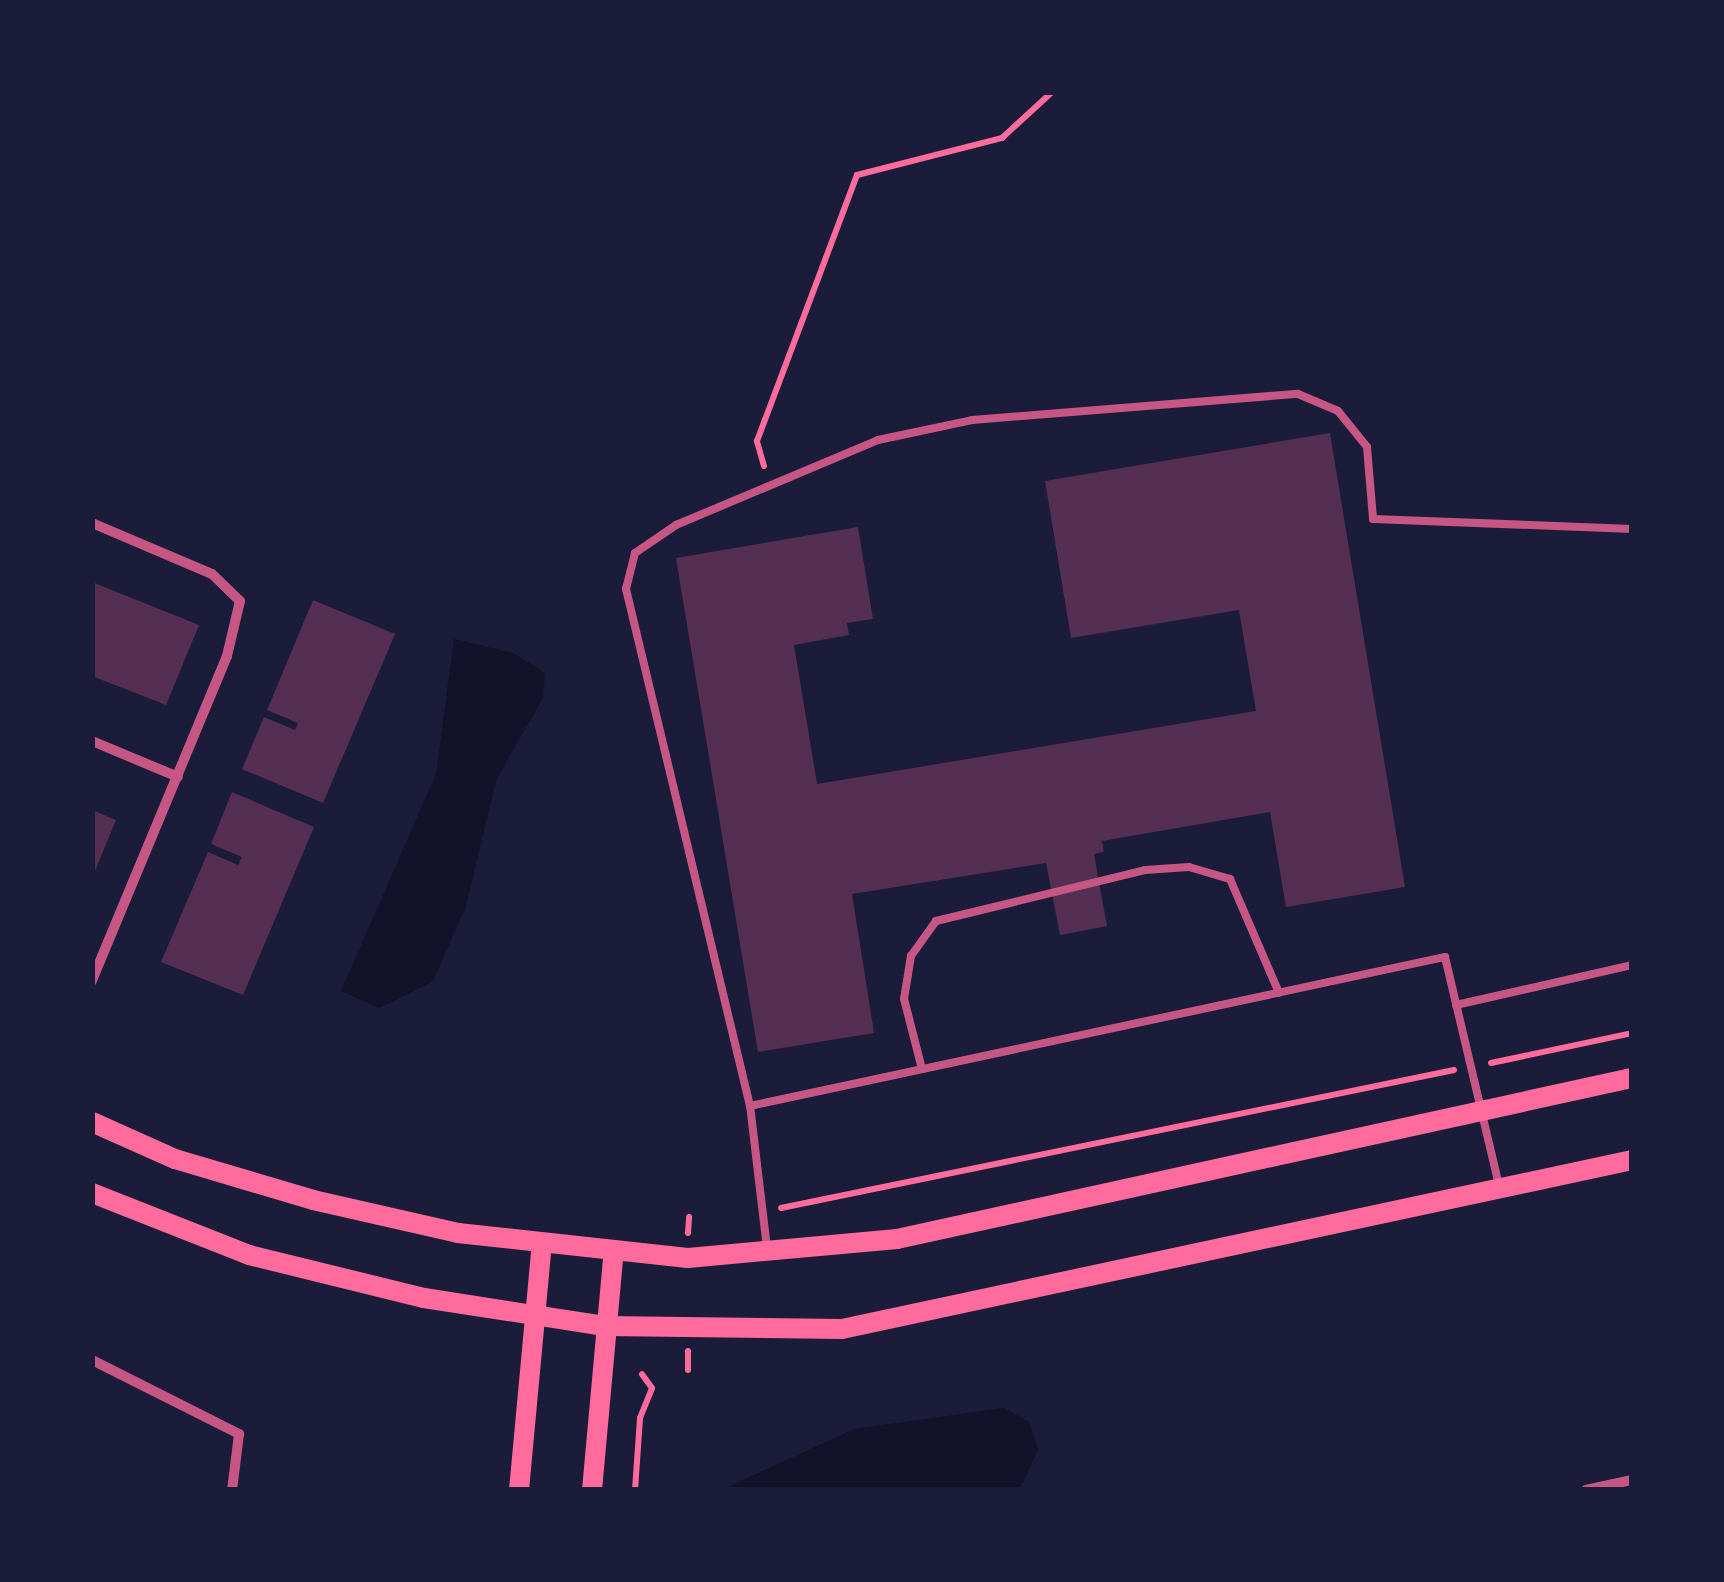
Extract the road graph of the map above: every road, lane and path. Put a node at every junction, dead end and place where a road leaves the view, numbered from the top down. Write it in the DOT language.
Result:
graph roads {
  1 [pos="1052,92"];
  2 [pos="770,485"];
  3 [pos="92,523"];
  4 [pos="1632,530"];
  5 [pos="92,741"];
  6 [pos="178,777"];
  7 [pos="95,966"];
  8 [pos="1632,966"];
  9 [pos="92,982"];
  10 [pos="1279,993"];
  11 [pos="1456,1005"];
  12 [pos="1632,1033"];
  13 [pos="1471,1067"];
  14 [pos="922,1068"];
  15 [pos="1632,1078"];
  16 [pos="750,1106"];
  17 [pos="1482,1111"];
  18 [pos="92,1122"];
  19 [pos="1632,1160"];
  20 [pos="1500,1190"];
  21 [pos="92,1193"];
  22 [pos="766,1210"];
  23 [pos="542,1244"];
  24 [pos="614,1250"];
  25 [pos="768,1253"];
  26 [pos="534,1316"];
  27 [pos="605,1326"];
  28 [pos="92,1360"];
  29 [pos="642,1374"];
  30 [pos="1632,1480"];
  31 [pos="232,1490"];
  32 [pos="519,1490"];
  33 [pos="592,1490"];
  34 [pos="635,1490"];
  35 [pos="1586,1490"];
  1 -- 2 [label="path"];
  2 -- 4 [label="lane"];
  2 -- 16 [label="lane"];
  3 -- 6 [label="street"];
  5 -- 6 [label="street"];
  6 -- 7 [label="street"];
  7 -- 9 [label="street"];
  8 -- 11 [label="lane"];
  10 -- 11 [label="lane"];
  10 -- 14 [label="lane"];
  10 -- 14 [label="lane"];
  11 -- 13 [label="lane"];
  12 -- 13 [label="path"];
  13 -- 17 [label="lane"];
  13 -- 22 [label="path"];
  14 -- 16 [label="lane"];
  15 -- 17 [label="main road"];
  16 -- 22 [label="lane"];
  17 -- 20 [label="lane"];
  17 -- 25 [label="main road"];
  18 -- 23 [label="main road"];
  19 -- 20 [label="main road"];
  20 -- 27 [label="main road"];
  21 -- 26 [label="main road"];
  22 -- 25 [label="lane"];
  23 -- 24 [label="main road"];
  23 -- 26 [label="main road"];
  24 -- 25 [label="main road"];
  24 -- 27 [label="main road"];
  26 -- 27 [label="main road"];
  26 -- 32 [label="main road"];
  27 -- 33 [label="main road"];
  28 -- 31 [label="street"];
  29 -- 34 [label="path"];
  30 -- 35 [label="street"];
}
